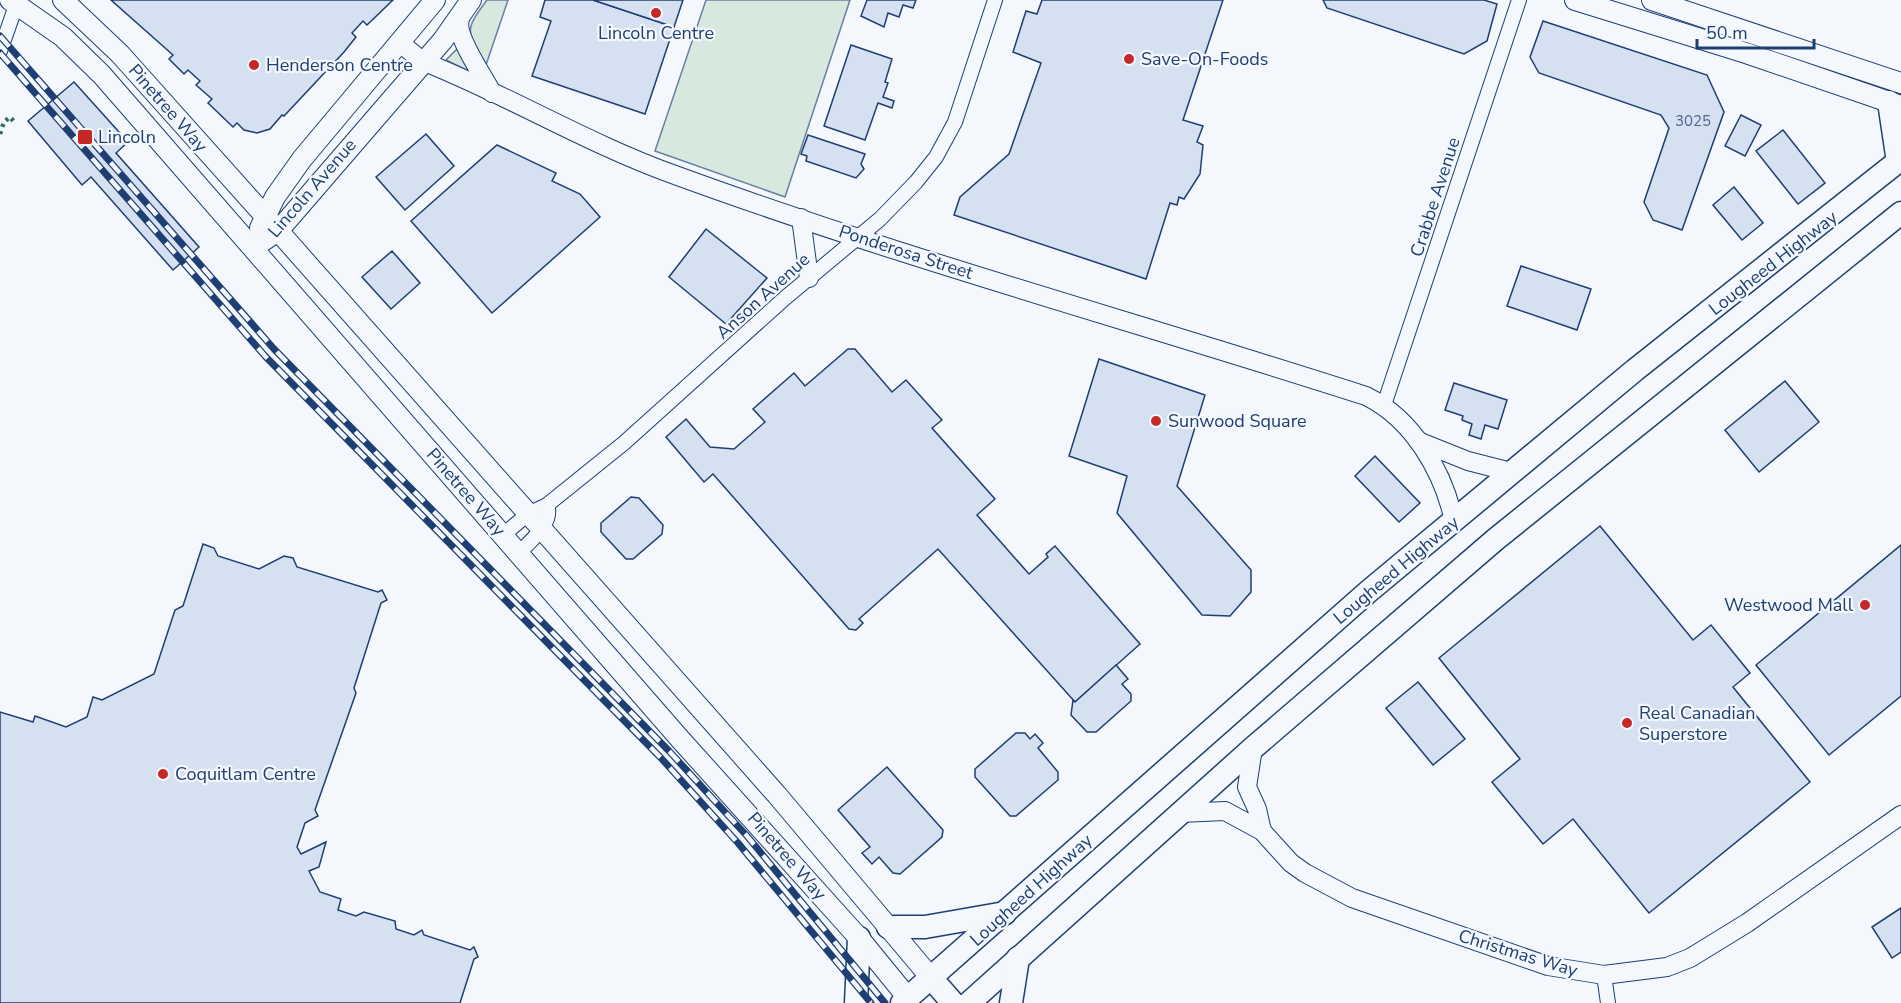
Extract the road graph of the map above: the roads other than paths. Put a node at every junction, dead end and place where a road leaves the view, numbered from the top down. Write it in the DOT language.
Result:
graph roads {
  1 [pos="63,0"];
  2 [pos="435,0"];
  3 [pos="471,0"];
  4 [pos="995,0"];
  5 [pos="1519,0"];
  6 [pos="1575,0"];
  7 [pos="1652,0"];
  8 [pos="15,1"];
  9 [pos="460,19"];
  10 [pos="399,42"];
  11 [pos="0,51"];
  12 [pos="422,61"];
  13 [pos="492,93"];
  14 [pos="1897,97"];
  15 [pos="1899,161"];
  16 [pos="1901,213"];
  17 [pos="801,218"];
  18 [pos="271,223"];
  19 [pos="857,237"];
  20 [pos="254,247"];
  21 [pos="809,278"];
  22 [pos="1384,405"];
  23 [pos="1418,441"];
  24 [pos="1511,472"];
  25 [pos="535,521"];
  26 [pos="1454,521"];
  27 [pos="503,535"];
  28 [pos="519,553"];
  29 [pos="1252,748"];
  30 [pos="1180,813"];
  31 [pos="1901,815"];
  32 [pos="1262,831"];
  33 [pos="1005,913"];
  34 [pos="888,927"];
  35 [pos="859,938"];
  36 [pos="1018,958"];
  37 [pos="1605,975"];
  38 [pos="932,979"];
  39 [pos="908,1001"];
  40 [pos="856,1003"];
  41 [pos="953,1003"];
  42 [pos="969,1003"];
  43 [pos="1011,1003"];
  44 [pos="1608,1003"];
  1 -- 18 [label="main road, Pinetree Way"];
  2 -- 10 [label="main road, Lincoln Avenue"];
  3 -- 9 [label="main road, Lincoln Avenue"];
  4 -- 19 [label="street, Anson Avenue"];
  5 -- 22 [label="street, Crabbe Avenue"];
  6 -- 14 [label="main road"];
  7 -- 14 [label="main road"];
  8 -- 11 [label="street"];
  8 -- 20 [label="main road, Pinetree Way"];
  9 -- 12 [label="main road, Lincoln Avenue"];
  9 -- 13 [label="street"];
  10 -- 12 [label="street, Ponderosa Street"];
  10 -- 18 [label="main road, Lincoln Avenue"];
  12 -- 13 [label="street, Ponderosa Street"];
  12 -- 18 [label="main road, Lincoln Avenue"];
  13 -- 17 [label="street, Ponderosa Street"];
  14 -- 15 [label="main road"];
  15 -- 24 [label="main road, Lougheed Highway"];
  16 -- 29 [label="main road"];
  17 -- 19 [label="street, Ponderosa Street"];
  17 -- 21 [label="street"];
  18 -- 20 [label="main road, Lincoln Avenue"];
  18 -- 25 [label="main road, Pinetree Way"];
  19 -- 21 [label="street, Anson Avenue"];
  19 -- 22 [label="street, Ponderosa Street"];
  20 -- 27 [label="main road, Pinetree Way"];
  21 -- 25 [label="street, Anson Avenue"];
  22 -- 23 [label="street, Ponderosa Street"];
  23 -- 24 [label="street, Ponderosa Street"];
  23 -- 26 [label="street, Ponderosa Street"];
  24 -- 26 [label="main road, Lougheed Highway"];
  25 -- 27 [label="street"];
  25 -- 28 [label="street"];
  25 -- 34 [label="main road, Pinetree Way"];
  26 -- 33 [label="main road, Lougheed Highway"];
  27 -- 28 [label="main road, Pinetree Way"];
  28 -- 35 [label="main road, Pinetree Way"];
  29 -- 30 [label="main road"];
  29 -- 32 [label="street, Christmas Way"];
  30 -- 32 [label="street, Christmas Way"];
  30 -- 36 [label="main road"];
  31 -- 37 [label="street, Christmas Way"];
  32 -- 37 [label="street, Christmas Way"];
  33 -- 34 [label="main road"];
  33 -- 38 [label="main road, Lougheed Highway"];
  34 -- 38 [label="main road, Pinetree Way"];
  35 -- 39 [label="main road, Pinetree Way"];
  35 -- 40 [label="main road"];
  36 -- 42 [label="main road"];
  36 -- 43 [label="main road"];
  37 -- 44 [label="street"];
  38 -- 39 [label="main road, Lougheed Highway"];
  38 -- 41 [label="main road"];
}
